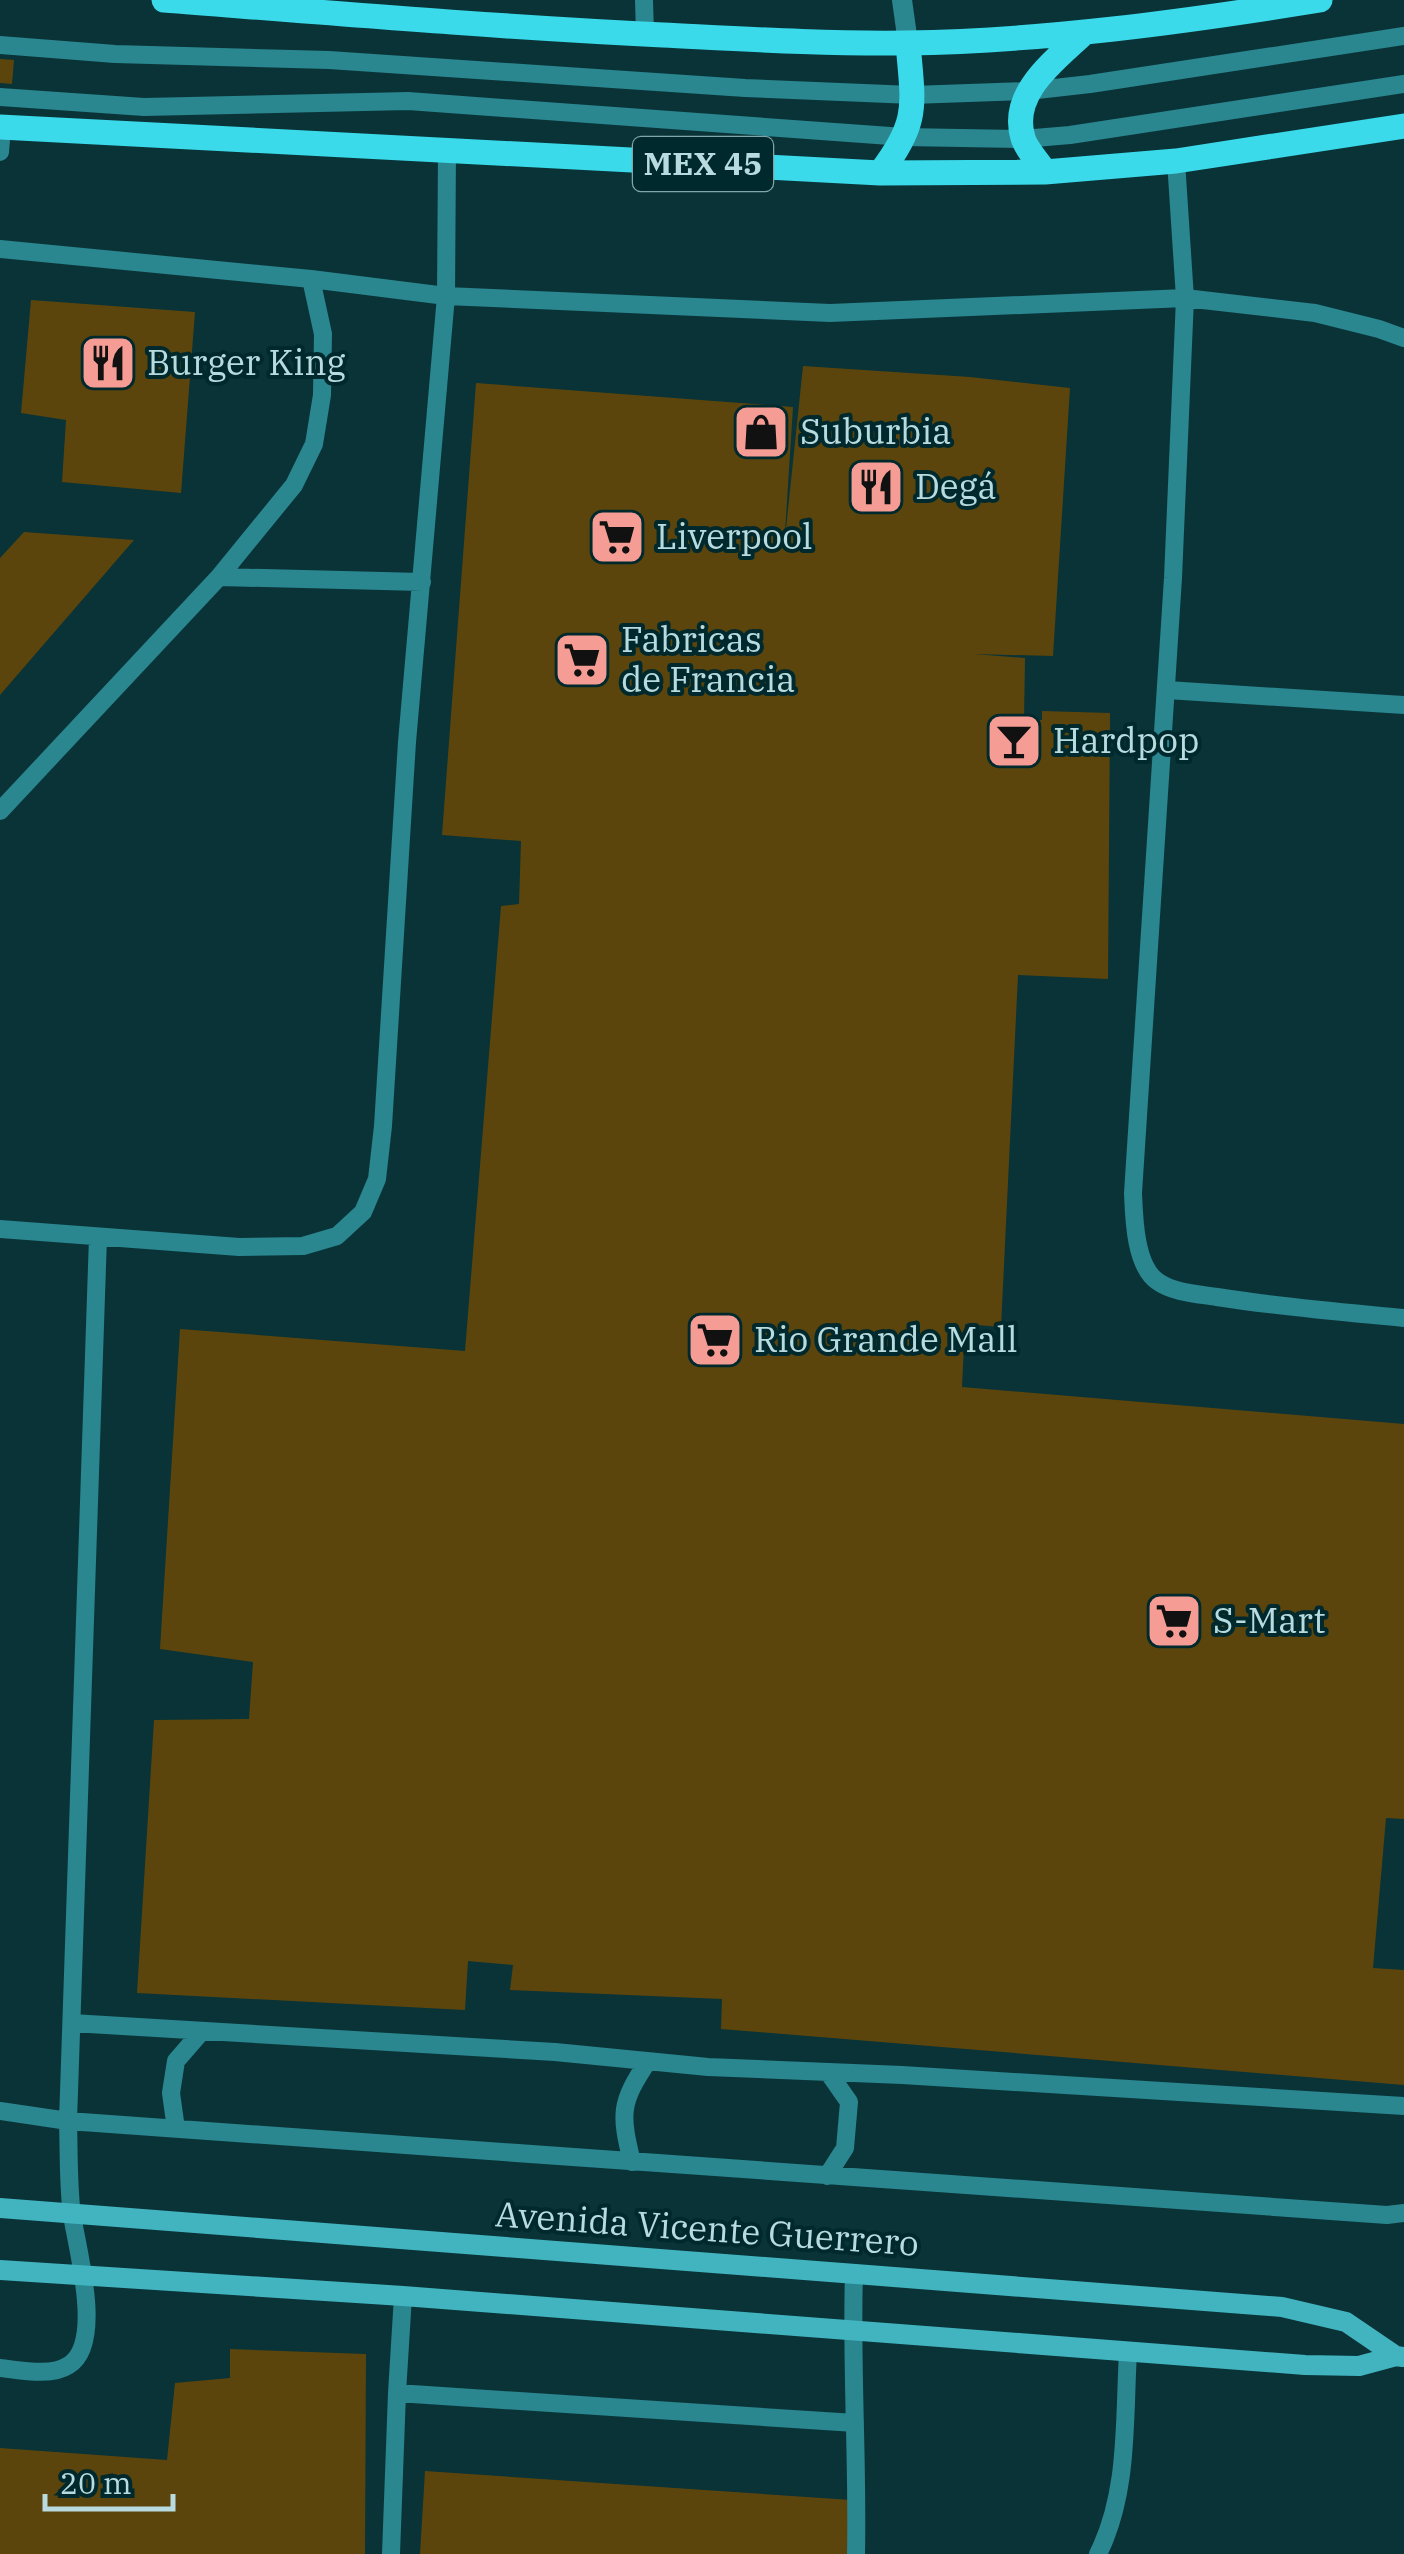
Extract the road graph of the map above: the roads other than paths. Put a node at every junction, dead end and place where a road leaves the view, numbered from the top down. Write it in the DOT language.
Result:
graph roads {
  1 [pos="164,0"];
  2 [pos="644,0"];
  3 [pos="902,0"];
  4 [pos="1320,0"];
  5 [pos="1085,32"];
  6 [pos="645,34"];
  7 [pos="1404,36"];
  8 [pos="908,43"];
  9 [pos="0,46"];
  10 [pos="1404,84"];
  11 [pos="1028,91"];
  12 [pos="912,95"];
  13 [pos="0,98"];
  14 [pos="1404,126"];
  15 [pos="1,135"];
  16 [pos="904,137"];
  17 [pos="1023,139"];
  18 [pos="447,152"];
  19 [pos="1176,161"];
  20 [pos="1045,172"];
  21 [pos="880,173"];
  22 [pos="0,249"];
  23 [pos="310,279"];
  24 [pos="446,296"];
  25 [pos="1184,298"];
  26 [pos="1404,338"];
  27 [pos="220,577"];
  28 [pos="422,582"];
  29 [pos="1167,690"];
  30 [pos="1404,705"];
  31 [pos="0,812"];
  32 [pos="0,1229"];
  33 [pos="98,1237"];
  34 [pos="1404,1318"];
  35 [pos="72,2023"];
  36 [pos="202,2031"];
  37 [pos="648,2062"];
  38 [pos="828,2072"];
  39 [pos="1404,2106"];
  40 [pos="0,2111"];
  41 [pos="68,2121"];
  42 [pos="176,2129"];
  43 [pos="632,2162"];
  44 [pos="828,2176"];
  45 [pos="0,2208"];
  46 [pos="72,2212"];
  47 [pos="1404,2213"];
  48 [pos="0,2270"];
  49 [pos="854,2273"];
  50 [pos="84,2276"];
  51 [pos="404,2296"];
  52 [pos="852,2331"];
  53 [pos="1128,2352"];
  54 [pos="1400,2357"];
  55 [pos="0,2368"];
  56 [pos="397,2393"];
  57 [pos="855,2423"];
  58 [pos="390,2554"];
  59 [pos="856,2554"];
  60 [pos="1098,2554"];
  1 -- 6 [label="main road"];
  2 -- 6 [label="lane"];
  3 -- 8 [label="street"];
  4 -- 5 [label="main road"];
  5 -- 8 [label="main road"];
  5 -- 11 [label="main road"];
  6 -- 8 [label="main road"];
  7 -- 11 [label="lane"];
  8 -- 12 [label="main road"];
  9 -- 12 [label="lane"];
  10 -- 17 [label="lane"];
  11 -- 12 [label="lane"];
  11 -- 17 [label="main road"];
  12 -- 16 [label="main road"];
  13 -- 16 [label="lane"];
  14 -- 19 [label="main road, MEX 45"];
  15 -- 18 [label="main road, MEX 45"];
  16 -- 17 [label="lane"];
  16 -- 21 [label="main road"];
  17 -- 20 [label="main road"];
  18 -- 21 [label="main road, MEX 45"];
  18 -- 24 [label="lane"];
  19 -- 20 [label="main road, MEX 45"];
  19 -- 25 [label="lane"];
  20 -- 21 [label="main road, MEX 45"];
  22 -- 23 [label="lane"];
  23 -- 24 [label="lane"];
  23 -- 27 [label="lane"];
  24 -- 25 [label="lane"];
  24 -- 28 [label="lane"];
  25 -- 26 [label="lane"];
  25 -- 29 [label="lane"];
  27 -- 28 [label="lane"];
  27 -- 31 [label="lane"];
  28 -- 33 [label="lane"];
  29 -- 30 [label="lane"];
  29 -- 34 [label="lane"];
  32 -- 33 [label="lane"];
  33 -- 35 [label="lane"];
  35 -- 36 [label="lane"];
  35 -- 41 [label="lane"];
  36 -- 37 [label="lane"];
  36 -- 42 [label="lane"];
  37 -- 38 [label="lane"];
  37 -- 43 [label="lane"];
  38 -- 39 [label="lane"];
  38 -- 44 [label="lane"];
  40 -- 41 [label="lane"];
  41 -- 42 [label="lane"];
  41 -- 46 [label="lane"];
  42 -- 43 [label="lane"];
  43 -- 44 [label="lane"];
  44 -- 47 [label="lane"];
  45 -- 46 [label="street, Avenida Vicente Guerrero"];
  46 -- 49 [label="street, Avenida Vicente Guerrero"];
  46 -- 50 [label="lane"];
  48 -- 50 [label="street, Avenida Vicente Guerrero"];
  49 -- 52 [label="lane"];
  49 -- 54 [label="street, Avenida Vicente Guerrero"];
  50 -- 51 [label="street, Avenida Vicente Guerrero"];
  50 -- 55 [label="lane"];
  51 -- 52 [label="street, Avenida Vicente Guerrero"];
  51 -- 56 [label="lane"];
  52 -- 53 [label="street, Avenida Vicente Guerrero"];
  52 -- 57 [label="lane"];
  53 -- 54 [label="street, Avenida Vicente Guerrero"];
  53 -- 60 [label="lane"];
  56 -- 57 [label="lane"];
  56 -- 58 [label="lane"];
  57 -- 59 [label="lane"];
}
